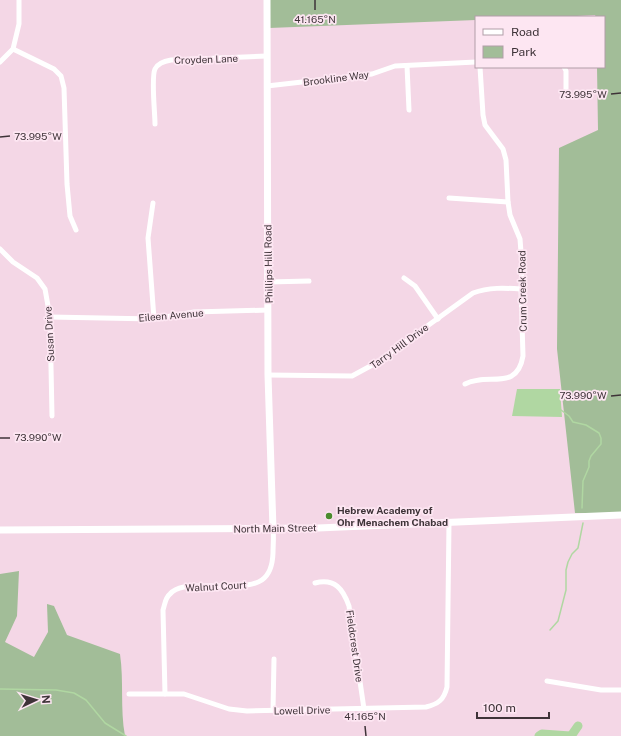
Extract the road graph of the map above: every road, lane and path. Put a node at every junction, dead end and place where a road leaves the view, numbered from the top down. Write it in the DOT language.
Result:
graph roads {
  1 [pos="19,0"];
  2 [pos="267,0"];
  3 [pos="13,49"];
  4 [pos="267,56"];
  5 [pos="0,62"];
  6 [pos="475,62"];
  7 [pos="407,66"];
  8 [pos="480,68"];
  9 [pos="564,68"];
  10 [pos="267,86"];
  11 [pos="566,97"];
  12 [pos="409,110"];
  13 [pos="155,124"];
  14 [pos="449,198"];
  15 [pos="508,202"];
  16 [pos="154,203"];
  17 [pos="76,230"];
  18 [pos="0,249"];
  19 [pos="404,278"];
  20 [pos="309,281"];
  21 [pos="268,282"];
  22 [pos="521,289"];
  23 [pos="268,310"];
  24 [pos="50,317"];
  25 [pos="438,318"];
  26 [pos="154,319"];
  27 [pos="268,375"];
  28 [pos="465,384"];
  29 [pos="52,416"];
  30 [pos="621,515"];
  31 [pos="449,522"];
  32 [pos="273,529"];
  33 [pos="0,530"];
  34 [pos="315,583"];
  35 [pos="274,659"];
  36 [pos="547,682"];
  37 [pos="621,690"];
  38 [pos="129,694"];
  39 [pos="165,694"];
  40 [pos="364,709"];
  41 [pos="273,710"];
  1 -- 3 [label="street"];
  2 -- 4 [label="street, Phillips Hill Road"];
  3 -- 5 [label="street"];
  3 -- 17 [label="street"];
  4 -- 10 [label="street, Phillips Hill Road"];
  4 -- 13 [label="street, Croyden Lane"];
  6 -- 7 [label="street, Brookline Way"];
  7 -- 10 [label="street, Brookline Way"];
  7 -- 12 [label="street"];
  8 -- 15 [label="street, Crum Creek Road"];
  9 -- 11 [label="street"];
  10 -- 21 [label="street, Phillips Hill Road"];
  14 -- 15 [label="street"];
  15 -- 22 [label="street, Crum Creek Road"];
  16 -- 26 [label="street"];
  18 -- 24 [label="street, Susan Drive"];
  19 -- 25 [label="street"];
  20 -- 21 [label="street"];
  21 -- 23 [label="street, Phillips Hill Road"];
  22 -- 25 [label="street, Tarry Hill Drive"];
  22 -- 28 [label="street, Crum Creek Road"];
  23 -- 26 [label="street, Eileen Avenue"];
  23 -- 27 [label="street, Phillips Hill Road"];
  24 -- 26 [label="street, Eileen Avenue"];
  24 -- 29 [label="street, Susan Drive"];
  25 -- 27 [label="street, Tarry Hill Drive"];
  27 -- 32 [label="street, Phillips Hill Road"];
  30 -- 31 [label="street, North Main Street"];
  31 -- 32 [label="street, North Main Street"];
  31 -- 40 [label="street, Lowell Drive"];
  32 -- 33 [label="street, North Main Street"];
  32 -- 39 [label="street, Walnut Court"];
  34 -- 40 [label="street, Fieldcrest Drive"];
  35 -- 41 [label="street"];
  36 -- 37 [label="street"];
  38 -- 39 [label="street, Lowell Drive"];
  39 -- 41 [label="street, Lowell Drive"];
  40 -- 41 [label="street, Lowell Drive"];
}
